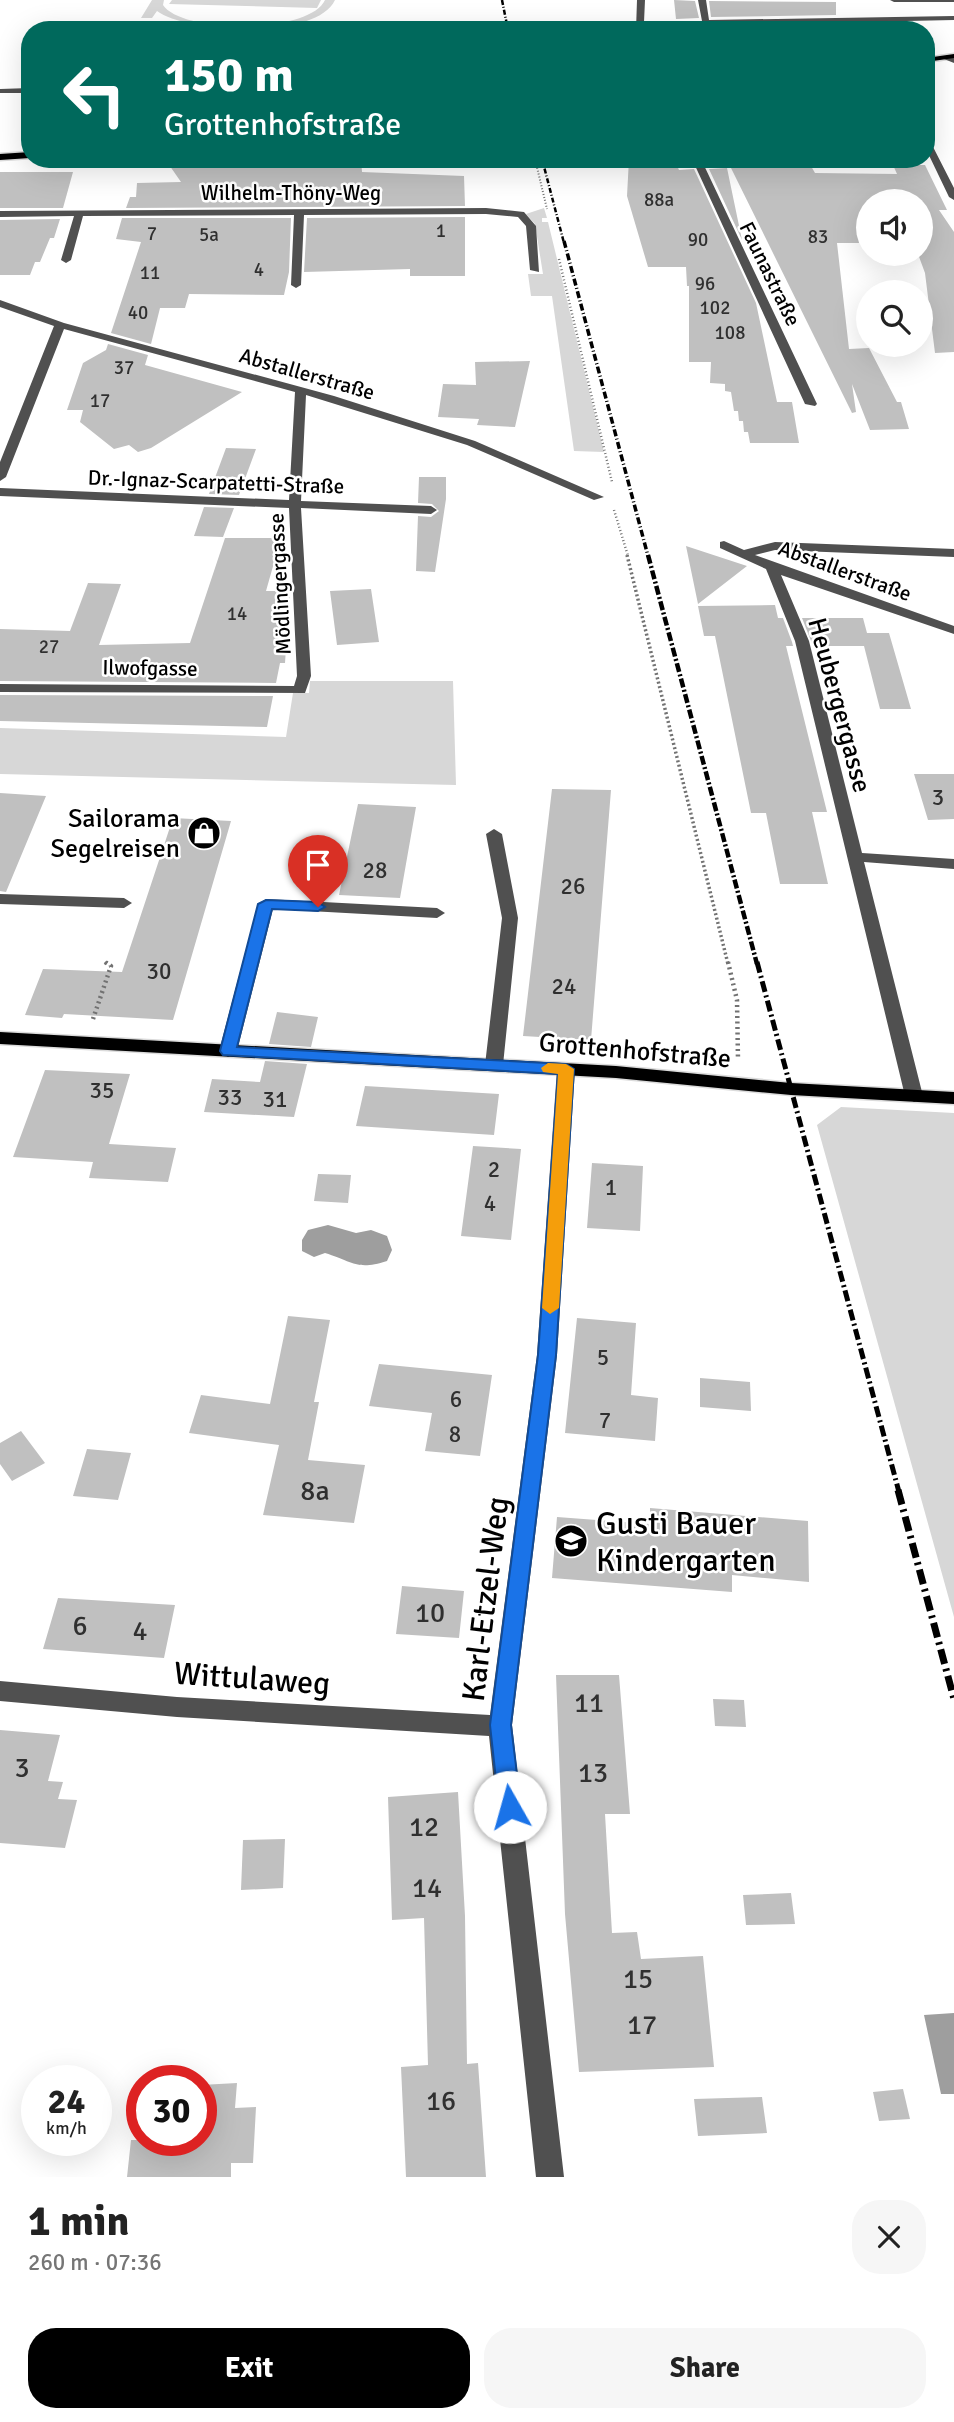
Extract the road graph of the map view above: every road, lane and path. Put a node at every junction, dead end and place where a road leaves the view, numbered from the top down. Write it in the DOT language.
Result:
graph roads {
  1 [pos="641,0"];
  2 [pos="702,0"];
  3 [pos="894,0"];
  4 [pos="954,1"];
  5 [pos="883,9"];
  6 [pos="886,18"];
  7 [pos="954,18"];
  8 [pos="640,21"];
  9 [pos="705,21"];
  10 [pos="826,21"];
  11 [pos="887,21"];
  12 [pos="21,90"];
  13 [pos="0,91"];
  14 [pos="21,156"];
  15 [pos="0,157"];
  16 [pos="935,159"];
  17 [pos="700,168"];
  18 [pos="954,197"];
  19 [pos="299,212"];
  20 [pos="0,214"];
  21 [pos="79,214"];
  22 [pos="66,260"];
  23 [pos="534,270"];
  24 [pos="296,285"];
  25 [pos="0,303"];
  26 [pos="60,325"];
  27 [pos="581,350"];
  28 [pos="301,391"];
  29 [pos="811,404"];
  30 [pos="0,477"];
  31 [pos="0,492"];
  32 [pos="598,497"];
  33 [pos="295,504"];
  34 [pos="613,505"];
  35 [pos="431,510"];
  36 [pos="724,545"];
  37 [pos="745,553"];
  38 [pos="954,554"];
  39 [pos="771,567"];
  40 [pos="954,630"];
  41 [pos="0,688"];
  42 [pos="300,691"];
  43 [pos="494,834"];
  44 [pos="855,857"];
  45 [pos="954,864"];
  46 [pos="0,898"];
  47 [pos="124,903"];
  48 [pos="437,913"];
  49 [pos="105,962"];
  50 [pos="0,1038"];
  51 [pos="85,1043"];
  52 [pos="228,1051"];
  53 [pos="494,1065"];
  54 [pos="566,1069"];
  55 [pos="733,1085"];
  56 [pos="914,1096"];
  57 [pos="954,1098"];
  58 [pos="0,1691"];
  59 [pos="500,1725"];
  60 [pos="550,2177"];
  1 -- 8 [label="street"];
  2 -- 9 [label="street"];
  3 -- 4 [label="street"];
  5 -- 6 [label="street"];
  6 -- 7 [label="street"];
  6 -- 10 [label="street"];
  6 -- 11 [label="street"];
  12 -- 13 [label="street"];
  14 -- 15 [label="main road"];
  16 -- 18 [label="street"];
  17 -- 29 [label="street, Faunastraße"];
  19 -- 21 [label="street, Wilhelm-Thöny-Weg"];
  19 -- 23 [label="street, Wilhelm-Thöny-Weg"];
  19 -- 24 [label="street"];
  20 -- 21 [label="street, Wilhelm-Thöny-Weg"];
  21 -- 22 [label="street"];
  25 -- 26 [label="street, Abstallerstraße"];
  26 -- 28 [label="street, Abstallerstraße"];
  26 -- 30 [label="street"];
  27 -- 34 [label="path"];
  28 -- 32 [label="street, Abstallerstraße"];
  28 -- 33 [label="street, Mödlingergasse"];
  31 -- 33 [label="street, Dr.-Ignaz-Scarpatetti-Straße"];
  32 -- 34 [label="path"];
  33 -- 35 [label="street, Dr.-Ignaz-Scarpatetti-Straße"];
  33 -- 42 [label="street, Mödlingergasse"];
  34 -- 55 [label="path"];
  36 -- 37 [label="street, Abstallerstraße"];
  37 -- 38 [label="street"];
  37 -- 39 [label="street, Abstallerstraße"];
  39 -- 40 [label="street, Abstallerstraße"];
  39 -- 44 [label="street, Heubergergasse"];
  41 -- 42 [label="street, Ilwofgasse"];
  43 -- 53 [label="street"];
  44 -- 45 [label="street"];
  44 -- 56 [label="street, Heubergergasse"];
  46 -- 47 [label="street"];
  48 -- 52 [label="street"];
  49 -- 51 [label="path"];
  50 -- 51 [label="main road, Grottenhofstraße"];
  51 -- 52 [label="main road, Grottenhofstraße"];
  52 -- 53 [label="main road, Grottenhofstraße"];
  53 -- 54 [label="main road, Grottenhofstraße"];
  54 -- 55 [label="main road, Grottenhofstraße"];
  54 -- 59 [label="street, Karl-Etzel-Weg"];
  55 -- 56 [label="main road, Grottenhofstraße"];
  56 -- 57 [label="main road, Grottenhofstraße"];
  58 -- 59 [label="street, Wittulaweg"];
  59 -- 60 [label="street, Karl-Etzel-Weg"];
}
